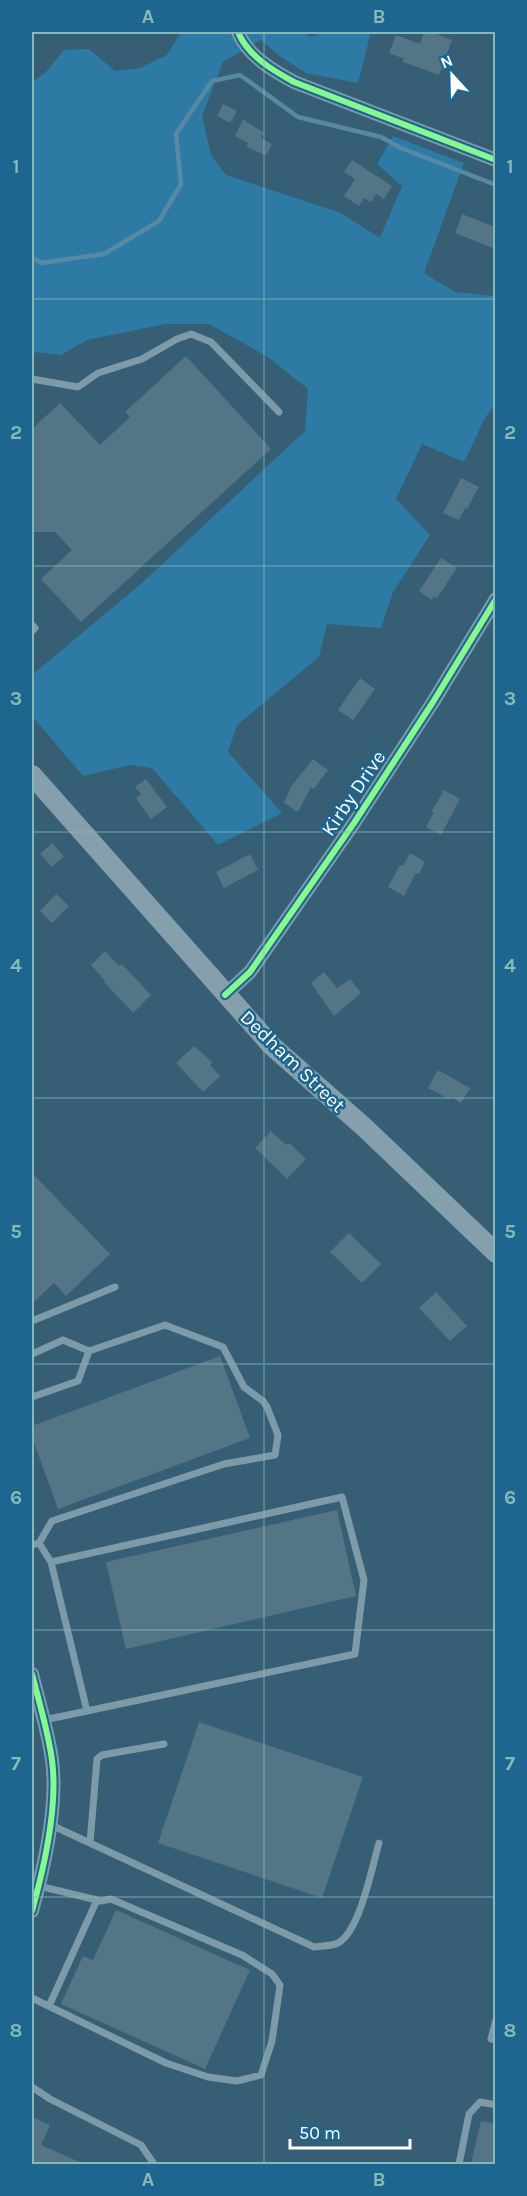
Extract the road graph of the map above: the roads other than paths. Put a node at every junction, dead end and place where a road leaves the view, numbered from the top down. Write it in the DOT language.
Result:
graph roads {
  1 [pos="238,32"];
  2 [pos="495,160"];
  3 [pos="32,379"];
  4 [pos="279,412"];
  5 [pos="495,599"];
  6 [pos="32,625"];
  7 [pos="32,631"];
  8 [pos="32,776"];
  9 [pos="225,995"];
  10 [pos="495,1253"];
  11 [pos="116,1287"];
  12 [pos="32,1322"];
  13 [pos="89,1351"];
  14 [pos="32,1354"];
  15 [pos="32,1397"];
  16 [pos="35,1544"];
  17 [pos="51,1562"];
  18 [pos="32,1674"];
  19 [pos="87,1711"];
  20 [pos="43,1720"];
  21 [pos="164,1744"];
  22 [pos="49,1824"];
  23 [pos="90,1843"];
  24 [pos="379,1843"];
  25 [pos="39,1886"];
  26 [pos="97,1900"];
  27 [pos="32,1911"];
  28 [pos="32,1998"];
  29 [pos="49,2006"];
  30 [pos="495,2020"];
  31 [pos="495,2040"];
  32 [pos="32,2087"];
  33 [pos="495,2105"];
  34 [pos="154,2164"];
  35 [pos="459,2164"];
  1 -- 2 [label="street"];
  3 -- 4 [label="lane"];
  5 -- 9 [label="street, Kirby Drive"];
  6 -- 7 [label="lane"];
  8 -- 9 [label="main road, Dedham Street"];
  9 -- 10 [label="main road, Dedham Street"];
  11 -- 12 [label="lane"];
  13 -- 14 [label="lane"];
  13 -- 15 [label="lane"];
  13 -- 16 [label="lane"];
  16 -- 17 [label="lane"];
  17 -- 19 [label="lane"];
  17 -- 19 [label="lane"];
  18 -- 20 [label="street"];
  19 -- 20 [label="lane"];
  20 -- 22 [label="street"];
  21 -- 23 [label="lane"];
  22 -- 23 [label="lane"];
  22 -- 25 [label="street"];
  23 -- 24 [label="lane"];
  25 -- 26 [label="lane"];
  25 -- 27 [label="street"];
  26 -- 29 [label="lane"];
  26 -- 29 [label="lane"];
  28 -- 29 [label="lane"];
  30 -- 31 [label="lane"];
  32 -- 34 [label="lane"];
  33 -- 35 [label="lane"];
}
